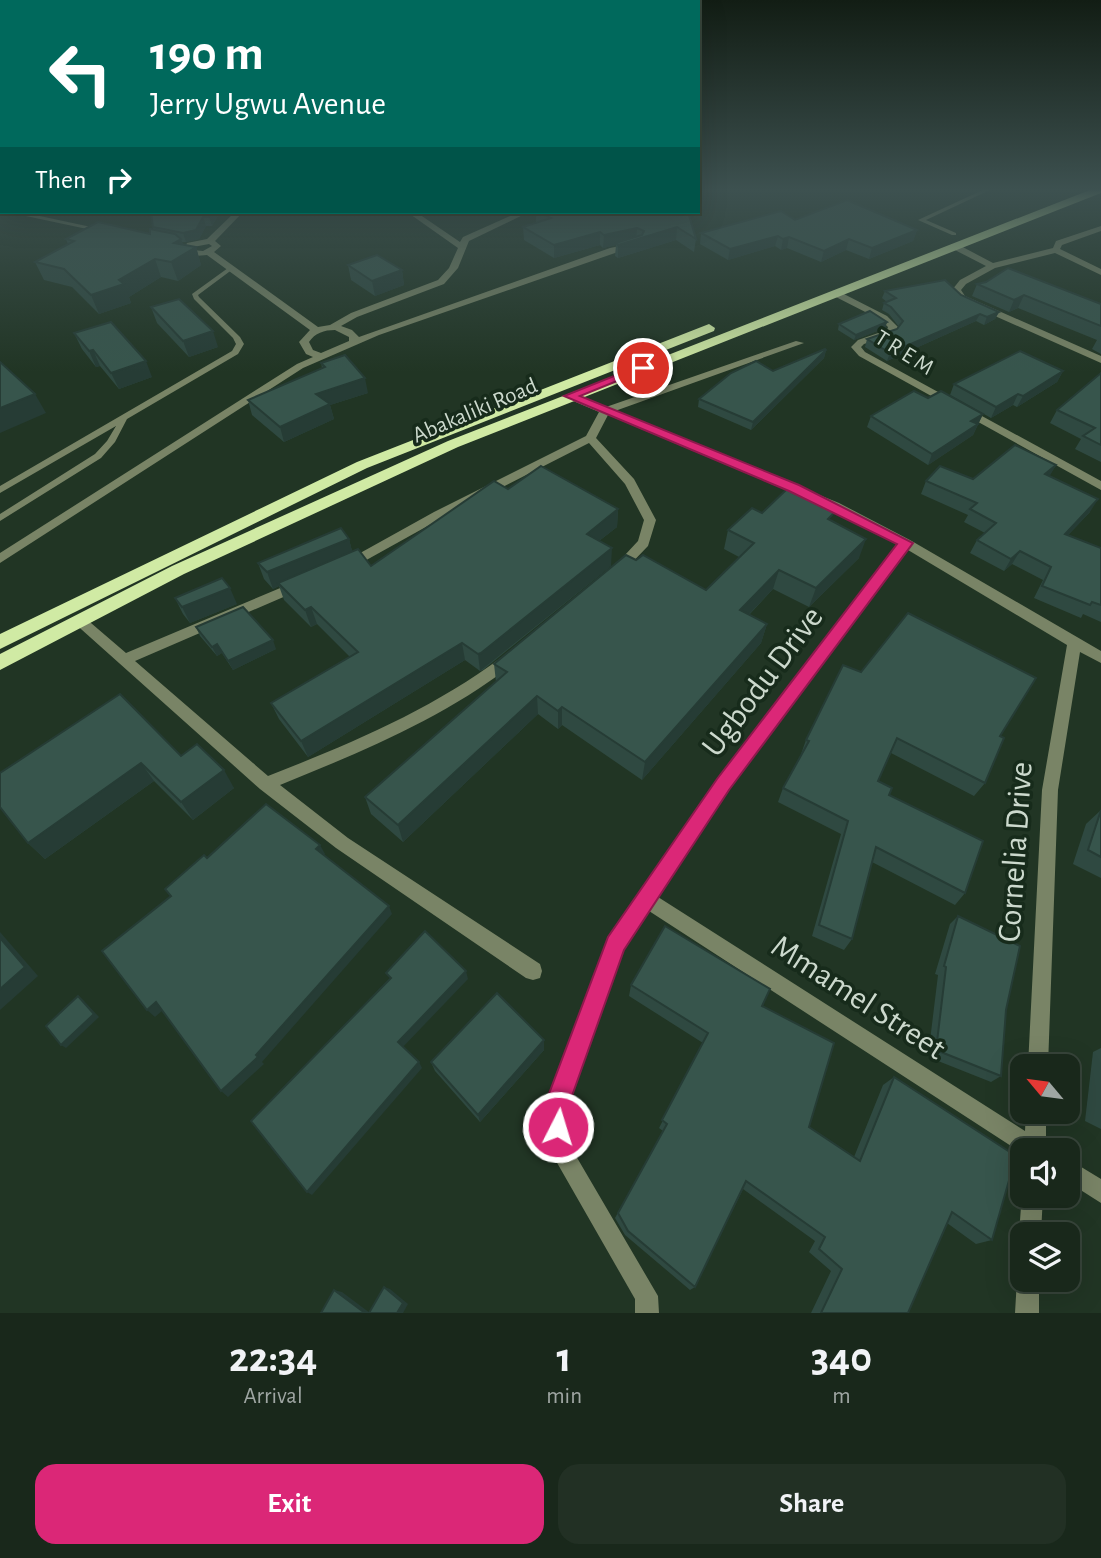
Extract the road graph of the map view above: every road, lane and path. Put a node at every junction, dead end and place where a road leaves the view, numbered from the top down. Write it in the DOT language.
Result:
graph roads {
  1 [pos="189,249"];
  2 [pos="212,249"];
  3 [pos="461,249"];
  4 [pos="616,249"];
  5 [pos="929,249"];
  6 [pos="933,249"];
  7 [pos="968,249"];
  8 [pos="1056,250"];
  9 [pos="208,252"];
  10 [pos="992,266"];
  11 [pos="230,269"];
  12 [pos="1101,272"];
  13 [pos="835,293"];
  14 [pos="332,327"];
  15 [pos="317,331"];
  16 [pos="354,342"];
  17 [pos="799,343"];
  18 [pos="319,356"];
  19 [pos="1101,360"];
  20 [pos="570,396"];
  21 [pos="605,411"];
  22 [pos="123,419"];
  23 [pos="590,438"];
  24 [pos="1101,486"];
  25 [pos="0,490"];
  26 [pos="0,517"];
  27 [pos="906,543"];
  28 [pos="0,559"];
  29 [pos="337,569"];
  30 [pos="311,580"];
  31 [pos="601,583"];
  32 [pos="79,621"];
  33 [pos="0,642"];
  34 [pos="1074,644"];
  35 [pos="520,651"];
  36 [pos="1101,659"];
  37 [pos="124,660"];
  38 [pos="0,663"];
  39 [pos="266,784"];
  40 [pos="647,900"];
  41 [pos="533,971"];
  42 [pos="1039,1054"];
  43 [pos="1018,1138"];
  44 [pos="1080,1178"];
  45 [pos="1101,1192"];
  46 [pos="1028,1292"];
  47 [pos="647,1313"];
  48 [pos="1027,1313"];
  1 -- 9 [label="street"];
  2 -- 9 [label="street"];
  3 -- 14 [label="street"];
  4 -- 16 [label="street"];
  5 -- 33 [label="highway, Abakaliki Road"];
  6 -- 13 [label="highway, Abakaliki Road"];
  7 -- 10 [label="street"];
  8 -- 10 [label="street"];
  8 -- 12 [label="street"];
  9 -- 11 [label="street"];
  10 -- 19 [label="street"];
  11 -- 15 [label="street"];
  11 -- 22 [label="lane"];
  13 -- 20 [label="highway, Abakaliki Road"];
  13 -- 24 [label="street, T R E M"];
  14 -- 15 [label="street"];
  14 -- 16 [label="street"];
  15 -- 18 [label="street"];
  16 -- 18 [label="street"];
  17 -- 21 [label="street"];
  18 -- 28 [label="street"];
  20 -- 21 [label="street"];
  20 -- 32 [label="highway, Abakaliki Road"];
  21 -- 23 [label="street"];
  21 -- 27 [label="street"];
  22 -- 25 [label="lane"];
  22 -- 26 [label="lane"];
  23 -- 29 [label="street"];
  23 -- 31 [label="street"];
  27 -- 34 [label="street"];
  27 -- 40 [label="street, Ugbodu Drive"];
  30 -- 37 [label="street"];
  32 -- 37 [label="street"];
  32 -- 38 [label="highway, Abakaliki Road"];
  34 -- 36 [label="street"];
  34 -- 42 [label="street, Cornelia Drive"];
  35 -- 39 [label="street"];
  37 -- 39 [label="street"];
  39 -- 41 [label="street"];
  40 -- 43 [label="street, Mmamel Street"];
  40 -- 47 [label="street, Ugbodu Drive"];
  44 -- 45 [label="street"];
  46 -- 48 [label="street"];
}
